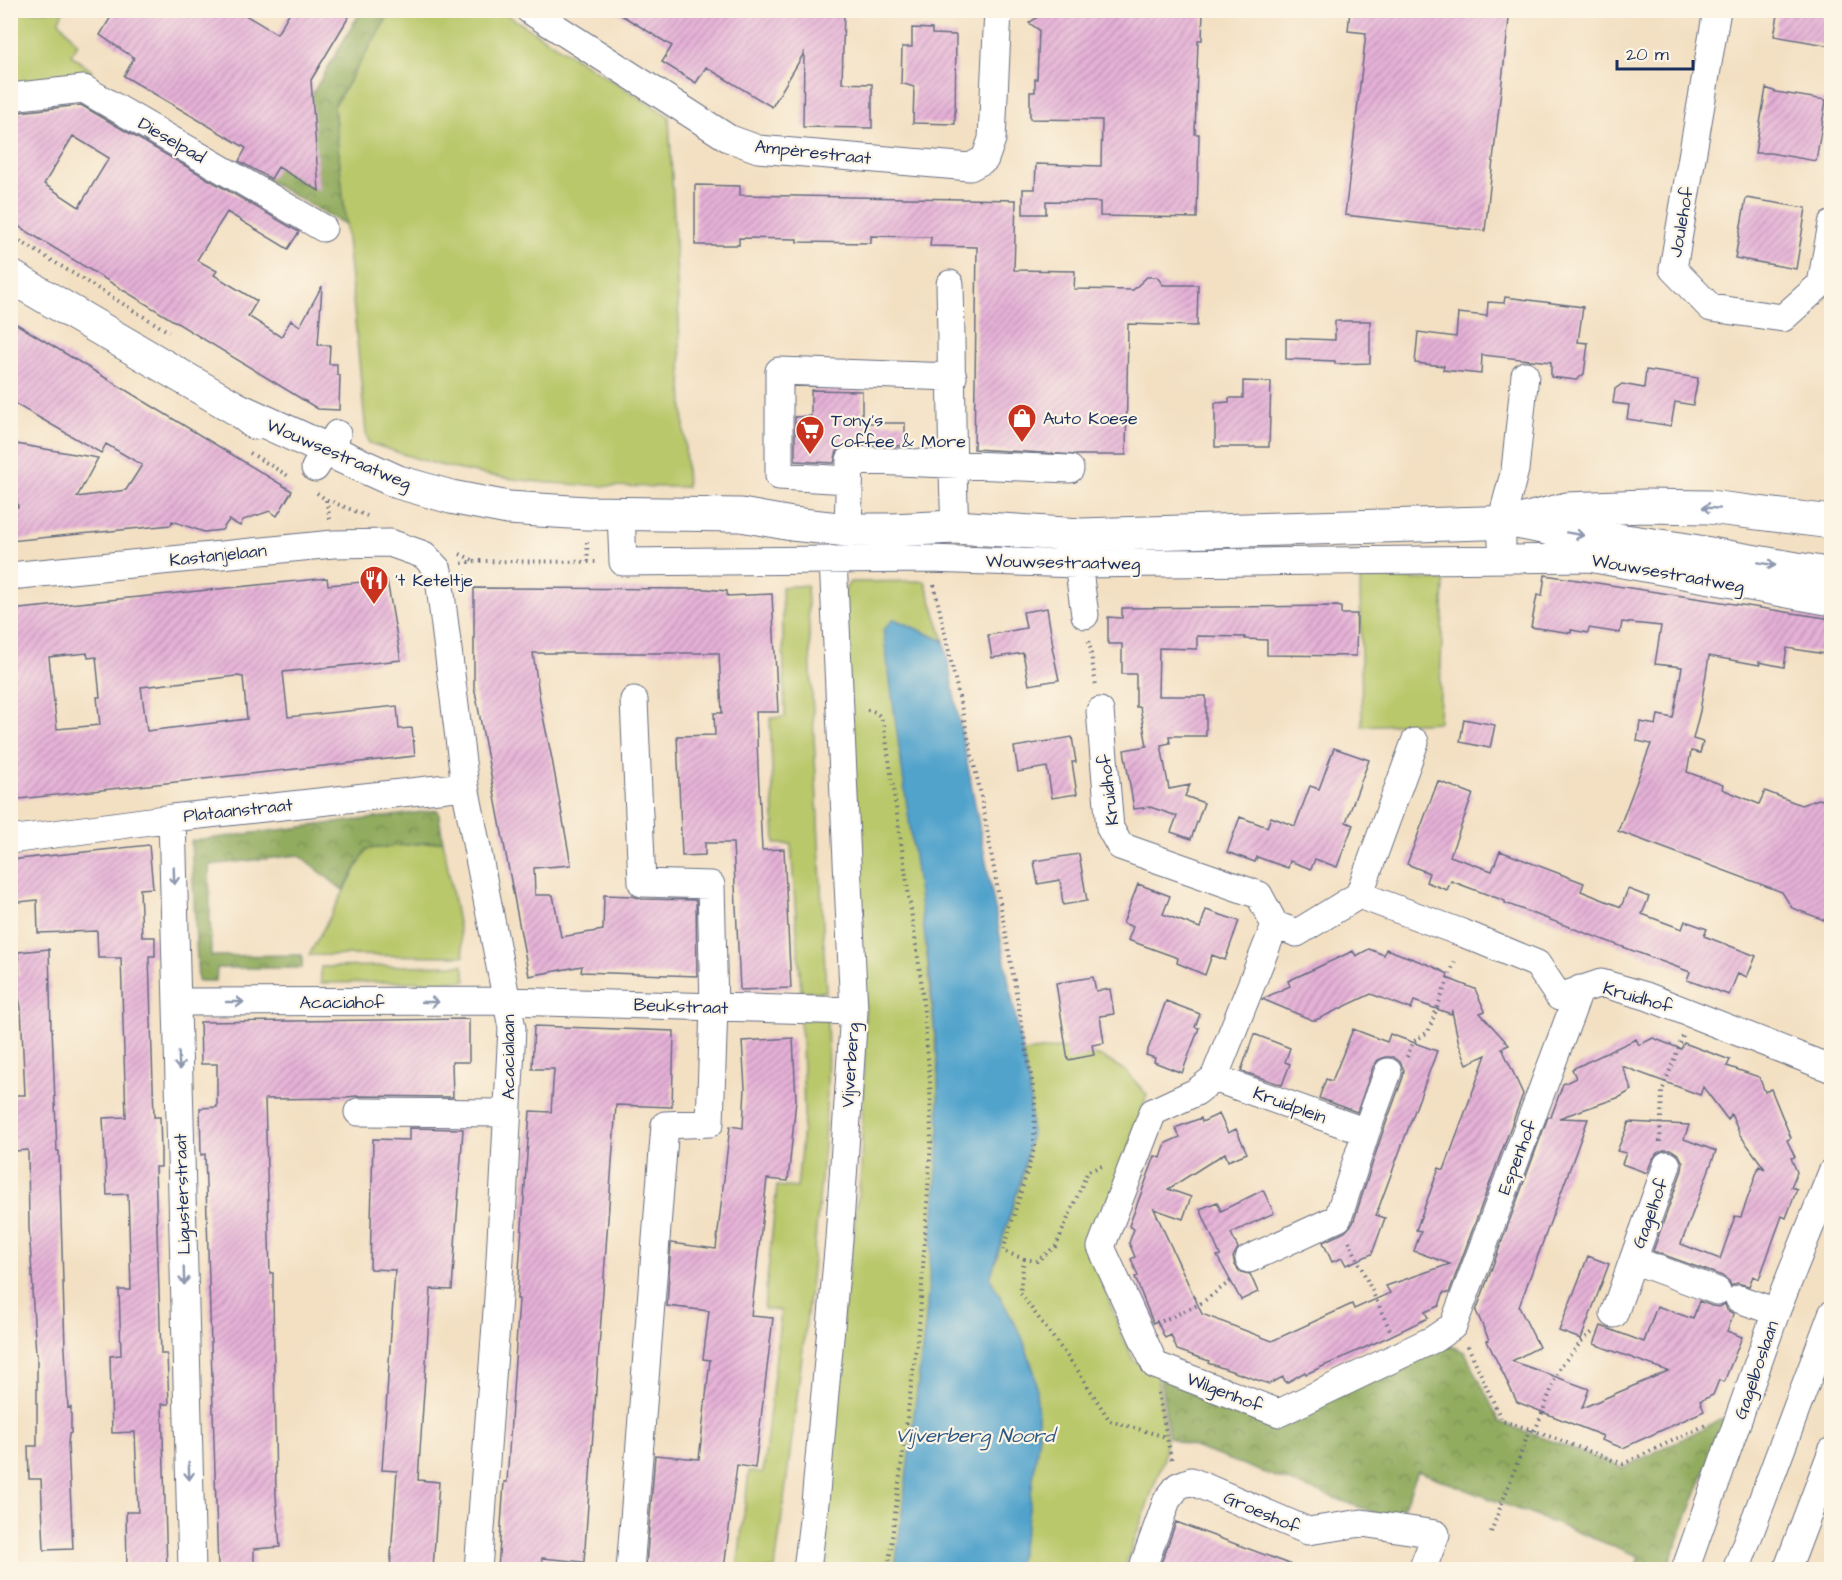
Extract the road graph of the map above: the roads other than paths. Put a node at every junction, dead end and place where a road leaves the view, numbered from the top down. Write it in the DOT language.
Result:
graph roads {
  1 [pos="529,10"];
  2 [pos="998,10"];
  3 [pos="1717,10"];
  4 [pos="10,97"];
  5 [pos="1832,224"];
  6 [pos="323,228"];
  7 [pos="10,276"];
  8 [pos="950,284"];
  9 [pos="1525,375"];
  10 [pos="953,376"];
  11 [pos="952,465"];
  12 [pos="1070,469"];
  13 [pos="849,480"];
  14 [pos="1509,522"];
  15 [pos="1832,522"];
  16 [pos="955,527"];
  17 [pos="848,530"];
  18 [pos="622,536"];
  19 [pos="424,555"];
  20 [pos="1504,559"];
  21 [pos="833,560"];
  22 [pos="1078,564"];
  23 [pos="1832,575"];
  24 [pos="10,576"];
  25 [pos="1832,602"];
  26 [pos="1085,615"];
  27 [pos="634,700"];
  28 [pos="1100,711"];
  29 [pos="1416,742"];
  30 [pos="465,786"];
  31 [pos="172,818"];
  32 [pos="10,840"];
  33 [pos="1359,895"];
  34 [pos="1275,925"];
  35 [pos="1580,989"];
  36 [pos="508,1001"];
  37 [pos="177,1002"];
  38 [pos="714,1007"];
  39 [pos="854,1011"];
  40 [pos="1832,1069"];
  41 [pos="1388,1072"];
  42 [pos="1214,1077"];
  43 [pos="358,1112"];
  44 [pos="508,1113"];
  45 [pos="1366,1132"];
  46 [pos="1667,1165"];
  47 [pos="1832,1172"];
  48 [pos="1248,1259"];
  49 [pos="1633,1260"];
  50 [pos="1776,1312"];
  51 [pos="1614,1314"];
  52 [pos="1832,1314"];
  53 [pos="1453,1326"];
  54 [pos="1832,1451"];
  55 [pos="192,1569"];
  56 [pos="478,1569"];
  57 [pos="630,1569"];
  58 [pos="807,1569"];
  59 [pos="1143,1569"];
  60 [pos="1422,1569"];
  61 [pos="1685,1569"];
  62 [pos="1736,1569"];
  63 [pos="1787,1569"];
  1 -- 2 [label="street, Ampèrestraat"];
  3 -- 5 [label="street, Joulehof"];
  4 -- 6 [label="street, Dieselpad"];
  7 -- 18 [label="main road, Wouwsestraatweg"];
  8 -- 10 [label="street"];
  9 -- 14 [label="street"];
  10 -- 11 [label="street"];
  10 -- 13 [label="street"];
  11 -- 12 [label="street"];
  11 -- 13 [label="street"];
  11 -- 16 [label="street"];
  13 -- 17 [label="street"];
  15 -- 14 [label="main road, Wouwsestraatweg, one-way"];
  14 -- 16 [label="main road, Wouwsestraatweg"];
  14 -- 20 [label="street"];
  14 -- 23 [label="main road, Wouwsestraatweg, one-way"];
  16 -- 17 [label="main road, Wouwsestraatweg"];
  17 -- 18 [label="main road, Wouwsestraatweg"];
  18 -- 21 [label="street, Wouwsestraatweg"];
  19 -- 24 [label="street, Kastanjelaan"];
  19 -- 30 [label="street, Acacialaan"];
  20 -- 22 [label="street, Wouwsestraatweg"];
  20 -- 25 [label="street, Wouwsestraatweg"];
  21 -- 22 [label="street, Wouwsestraatweg"];
  21 -- 39 [label="street, Vijverberg"];
  22 -- 26 [label="street"];
  27 -- 38 [label="street"];
  28 -- 34 [label="street, Kruidhof"];
  29 -- 33 [label="street"];
  30 -- 31 [label="street, Plataanstraat"];
  30 -- 36 [label="street, Acacialaan"];
  31 -- 32 [label="street, Plataanstraat"];
  31 -- 37 [label="street, Ligusterstraat, one-way"];
  33 -- 34 [label="street"];
  33 -- 35 [label="street, Kruidhof"];
  34 -- 42 [label="street"];
  35 -- 40 [label="street, Kruidhof"];
  35 -- 53 [label="street, Espenhof"];
  37 -- 36 [label="street, Acaciahof, one-way"];
  36 -- 38 [label="street, Beukstraat"];
  36 -- 44 [label="street, Acacialaan"];
  37 -- 55 [label="street, Ligusterstraat, one-way"];
  38 -- 39 [label="street, Beukstraat"];
  38 -- 57 [label="street"];
  39 -- 58 [label="street, Vijverberg"];
  41 -- 45 [label="street"];
  42 -- 45 [label="street, Kruidplein"];
  42 -- 53 [label="street, Wilgenhof"];
  43 -- 44 [label="street"];
  44 -- 56 [label="street, Acacialaan"];
  45 -- 48 [label="street"];
  46 -- 49 [label="street, Gagelhof"];
  47 -- 50 [label="street, Gagelboslaan"];
  49 -- 50 [label="street, Gagelhof"];
  49 -- 51 [label="street, Gagelhof"];
  50 -- 61 [label="street, Gagelboslaan"];
  52 -- 62 [label="street"];
  54 -- 63 [label="street"];
  59 -- 60 [label="street, Groeshof"];
}
